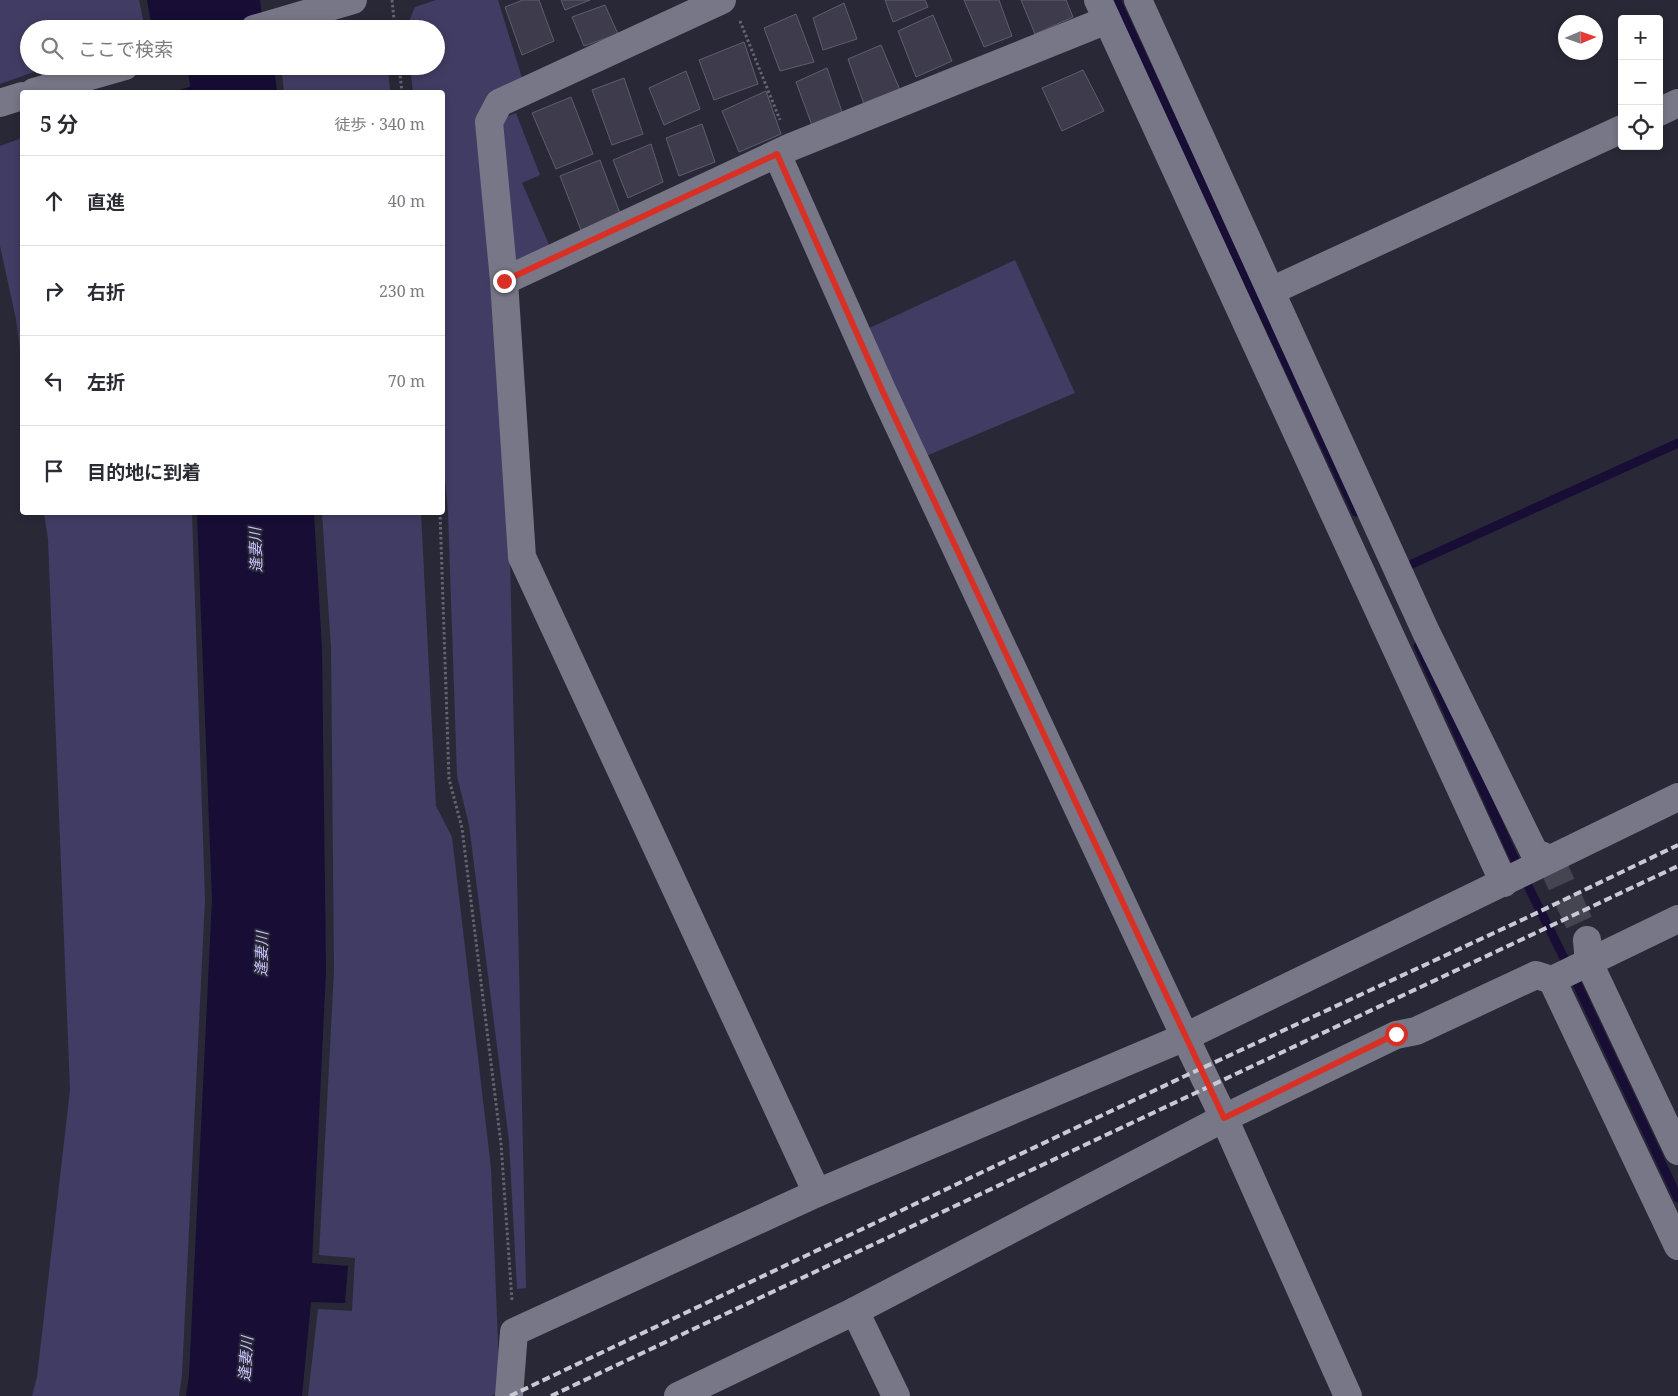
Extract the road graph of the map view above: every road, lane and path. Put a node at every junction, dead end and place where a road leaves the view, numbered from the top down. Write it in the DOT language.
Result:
graph roads {
  1 [pos="353,0"];
  2 [pos="392,0"];
  3 [pos="1138,0"];
  4 [pos="730,9"];
  5 [pos="1103,10"];
  6 [pos="285,20"];
  7 [pos="394,20"];
  8 [pos="94,75"];
  9 [pos="400,75"];
  10 [pos="41,90"];
  11 [pos="402,90"];
  12 [pos="20,97"];
  13 [pos="0,102"];
  14 [pos="1678,103"];
  15 [pos="1663,110"];
  16 [pos="1618,131"];
  17 [pos="784,150"];
  18 [pos="504,281"];
  19 [pos="1271,291"];
  20 [pos="440,515"];
  21 [pos="1678,797"];
  22 [pos="1550,859"];
  23 [pos="1504,883"];
  24 [pos="1678,919"];
  25 [pos="1588,951"];
  26 [pos="1552,980"];
  27 [pos="1185,1037"];
  28 [pos="1224,1118"];
  29 [pos="1678,1151"];
  30 [pos="817,1193"];
  31 [pos="1678,1246"];
  32 [pos="855,1311"];
  33 [pos="514,1332"];
  34 [pos="509,1396"];
  35 [pos="678,1396"];
  36 [pos="896,1396"];
  37 [pos="1348,1396"];
  1 -- 6 [label="street"];
  2 -- 7 [label="path"];
  3 -- 19 [label="street"];
  4 -- 17 [label="path"];
  4 -- 18 [label="street"];
  5 -- 17 [label="street"];
  5 -- 23 [label="street"];
  8 -- 10 [label="street"];
  9 -- 11 [label="path"];
  12 -- 13 [label="street"];
  14 -- 15 [label="street"];
  16 -- 19 [label="street"];
  17 -- 18 [label="street"];
  17 -- 27 [label="street"];
  18 -- 30 [label="street"];
  19 -- 22 [label="street"];
  20 -- 33 [label="path"];
  21 -- 22 [label="street"];
  22 -- 23 [label="street"];
  23 -- 27 [label="street"];
  24 -- 25 [label="street"];
  25 -- 26 [label="street"];
  25 -- 29 [label="street"];
  26 -- 28 [label="street"];
  26 -- 31 [label="street"];
  27 -- 28 [label="street"];
  27 -- 30 [label="street"];
  28 -- 32 [label="street"];
  28 -- 37 [label="street"];
  30 -- 33 [label="street"];
  32 -- 35 [label="street"];
  32 -- 36 [label="street"];
  33 -- 34 [label="street"];
}
